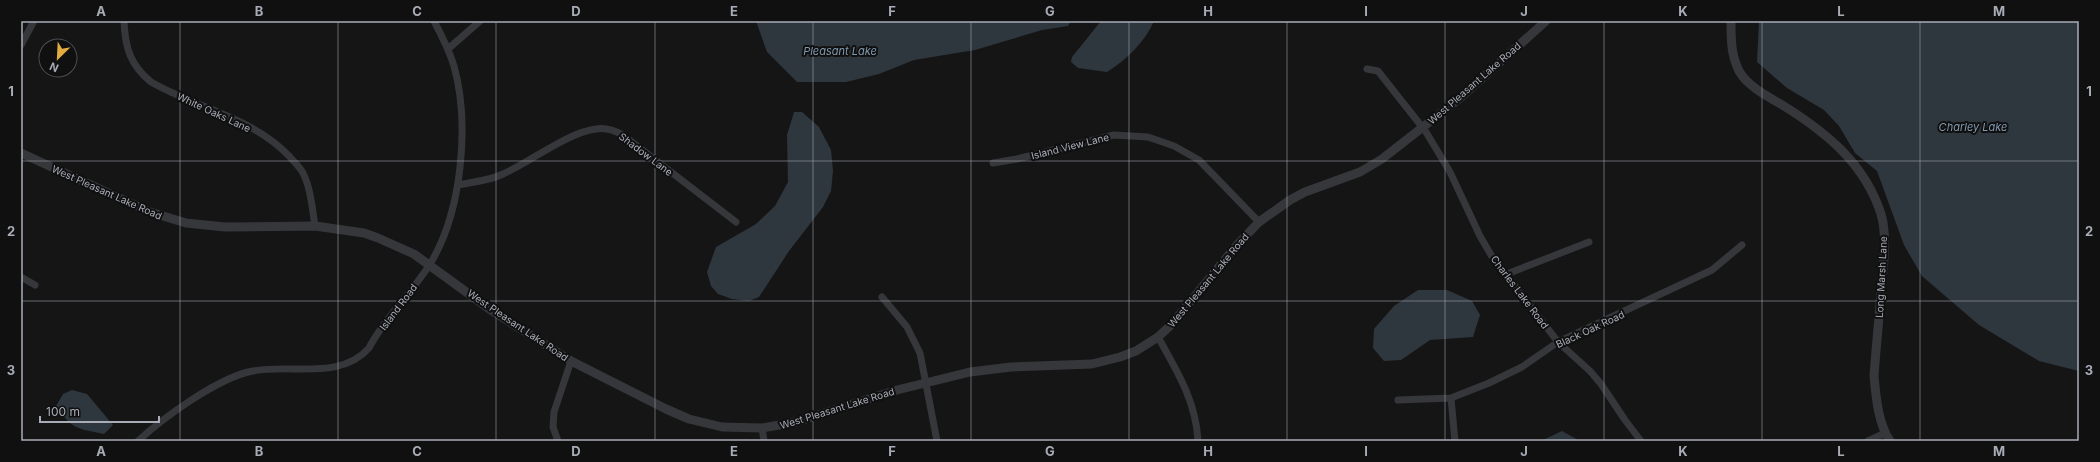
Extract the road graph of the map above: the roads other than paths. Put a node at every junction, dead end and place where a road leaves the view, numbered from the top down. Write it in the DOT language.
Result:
graph roads {
  1 [pos="34,21"];
  2 [pos="124,21"];
  3 [pos="434,21"];
  4 [pos="480,21"];
  5 [pos="1546,21"];
  6 [pos="1731,21"];
  7 [pos="21,45"];
  8 [pos="448,49"];
  9 [pos="1367,69"];
  10 [pos="1423,127"];
  11 [pos="21,153"];
  12 [pos="993,164"];
  13 [pos="458,186"];
  14 [pos="736,222"];
  15 [pos="1259,222"];
  16 [pos="316,226"];
  17 [pos="1589,242"];
  18 [pos="1742,246"];
  19 [pos="430,264"];
  20 [pos="1508,274"];
  21 [pos="21,277"];
  22 [pos="35,285"];
  23 [pos="882,297"];
  24 [pos="1158,337"];
  25 [pos="1558,342"];
  26 [pos="571,361"];
  27 [pos="926,382"];
  28 [pos="1451,398"];
  29 [pos="1398,400"];
  30 [pos="762,428"];
  31 [pos="1885,433"];
  32 [pos="138,441"];
  33 [pos="558,441"];
  34 [pos="764,441"];
  35 [pos="937,441"];
  36 [pos="1198,441"];
  37 [pos="1455,441"];
  38 [pos="1641,441"];
  39 [pos="1868,441"];
  40 [pos="1890,441"];
  1 -- 7 [label="street"];
  2 -- 16 [label="street, White Oaks Lane"];
  3 -- 8 [label="street, Island Road"];
  4 -- 8 [label="street"];
  5 -- 10 [label="street, West Pleasant Lake Road"];
  6 -- 31 [label="street, Long Marsh Lane"];
  8 -- 13 [label="street, Island Road"];
  9 -- 10 [label="street, Charles Lake Road"];
  10 -- 15 [label="street, West Pleasant Lake Road"];
  10 -- 20 [label="street, Charles Lake Road"];
  11 -- 16 [label="street, West Pleasant Lake Road"];
  12 -- 15 [label="street, Island View Lane"];
  13 -- 14 [label="street, Shadow Lane"];
  13 -- 19 [label="street, Island Road"];
  15 -- 24 [label="street, West Pleasant Lake Road"];
  16 -- 19 [label="street, West Pleasant Lake Road"];
  17 -- 20 [label="street"];
  18 -- 25 [label="street, Black Oak Road"];
  19 -- 26 [label="street, West Pleasant Lake Road"];
  19 -- 32 [label="street, Island Road"];
  20 -- 25 [label="street, Charles Lake Road"];
  21 -- 22 [label="street"];
  23 -- 27 [label="street"];
  24 -- 27 [label="street, West Pleasant Lake Road"];
  24 -- 36 [label="street"];
  25 -- 28 [label="street, Black Oak Road"];
  25 -- 38 [label="street, Charles Lake Road"];
  26 -- 30 [label="street, West Pleasant Lake Road"];
  26 -- 33 [label="street"];
  27 -- 30 [label="street, West Pleasant Lake Road"];
  27 -- 35 [label="street"];
  28 -- 29 [label="street"];
  28 -- 37 [label="street"];
  30 -- 34 [label="street"];
  31 -- 39 [label="street"];
  31 -- 40 [label="street, Long Marsh Lane"];
}
